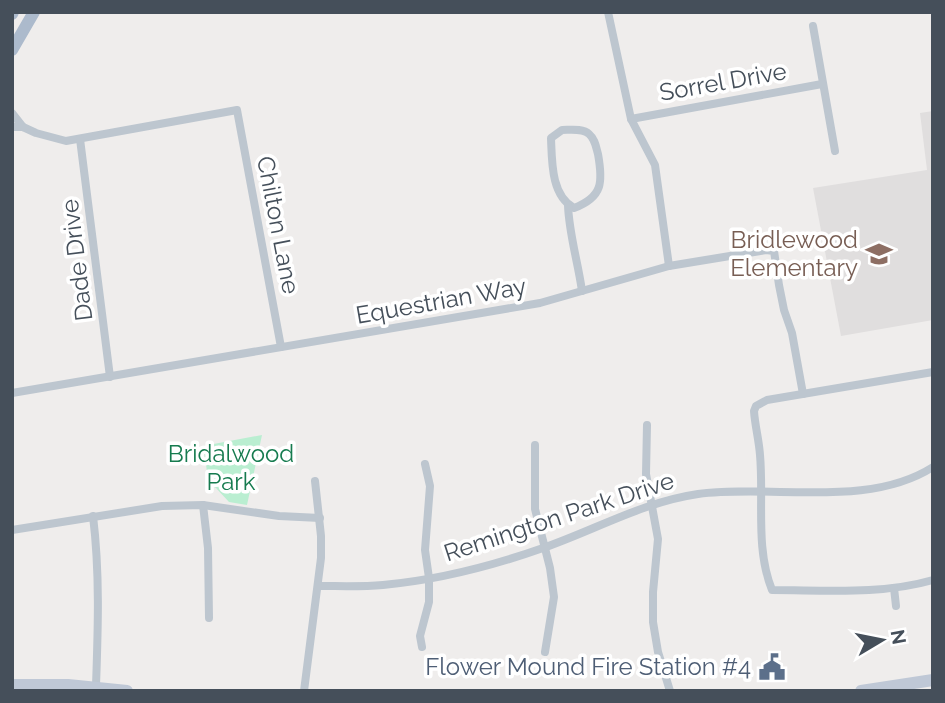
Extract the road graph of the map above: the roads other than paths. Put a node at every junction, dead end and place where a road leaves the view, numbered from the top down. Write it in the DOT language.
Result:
graph roads {
  1 [pos="34,12"];
  2 [pos="608,12"];
  3 [pos="813,26"];
  4 [pos="12,50"];
  5 [pos="822,84"];
  6 [pos="12,113"];
  7 [pos="631,119"];
  8 [pos="12,127"];
  9 [pos="23,127"];
  10 [pos="80,139"];
  11 [pos="835,151"];
  12 [pos="568,205"];
  13 [pos="669,266"];
  14 [pos="582,291"];
  15 [pos="281,347"];
  16 [pos="933,372"];
  17 [pos="110,377"];
  18 [pos="12,393"];
  19 [pos="803,394"];
  20 [pos="648,425"];
  21 [pos="535,445"];
  22 [pos="425,464"];
  23 [pos="933,467"];
  24 [pos="315,481"];
  25 [pos="762,491"];
  26 [pos="203,505"];
  27 [pos="652,506"];
  28 [pos="93,516"];
  29 [pos="320,518"];
  30 [pos="12,530"];
  31 [pos="545,547"];
  32 [pos="429,578"];
  33 [pos="933,580"];
  34 [pos="319,586"];
  35 [pos="894,588"];
  36 [pos="896,606"];
  37 [pos="209,618"];
  38 [pos="422,647"];
  39 [pos="545,652"];
  40 [pos="933,680"];
  41 [pos="12,685"];
  42 [pos="96,687"];
  43 [pos="127,691"];
  44 [pos="304,691"];
  45 [pos="670,691"];
  46 [pos="861,691"];
  1 -- 4 [label="main road"];
  2 -- 7 [label="street"];
  3 -- 5 [label="street"];
  5 -- 7 [label="street, Sorrel Drive"];
  5 -- 11 [label="street"];
  6 -- 9 [label="street"];
  7 -- 13 [label="street"];
  8 -- 9 [label="street"];
  9 -- 10 [label="street"];
  10 -- 15 [label="street, Chilton Lane"];
  10 -- 17 [label="street, Dade Drive"];
  12 -- 12 [label="street"];
  12 -- 14 [label="street"];
  13 -- 14 [label="street, Equestrian Way"];
  13 -- 19 [label="street, Equestrian Way"];
  14 -- 15 [label="street, Equestrian Way"];
  15 -- 17 [label="street, Equestrian Way"];
  16 -- 19 [label="street"];
  17 -- 18 [label="street, Equestrian Way"];
  19 -- 25 [label="street"];
  20 -- 27 [label="street"];
  21 -- 31 [label="street"];
  22 -- 32 [label="street"];
  23 -- 25 [label="street, Remington Park Drive"];
  24 -- 29 [label="street"];
  25 -- 27 [label="street, Remington Park Drive"];
  25 -- 35 [label="street"];
  26 -- 28 [label="street"];
  26 -- 29 [label="street"];
  26 -- 37 [label="street"];
  27 -- 31 [label="street, Remington Park Drive"];
  27 -- 45 [label="street"];
  28 -- 30 [label="street"];
  28 -- 42 [label="street"];
  29 -- 34 [label="street"];
  31 -- 32 [label="street, Remington Park Drive"];
  31 -- 39 [label="street"];
  32 -- 34 [label="street, Remington Park Drive"];
  32 -- 38 [label="street"];
  33 -- 35 [label="street"];
  34 -- 44 [label="street"];
  35 -- 36 [label="street"];
  40 -- 46 [label="main road"];
  41 -- 42 [label="main road"];
  42 -- 43 [label="main road"];
}
